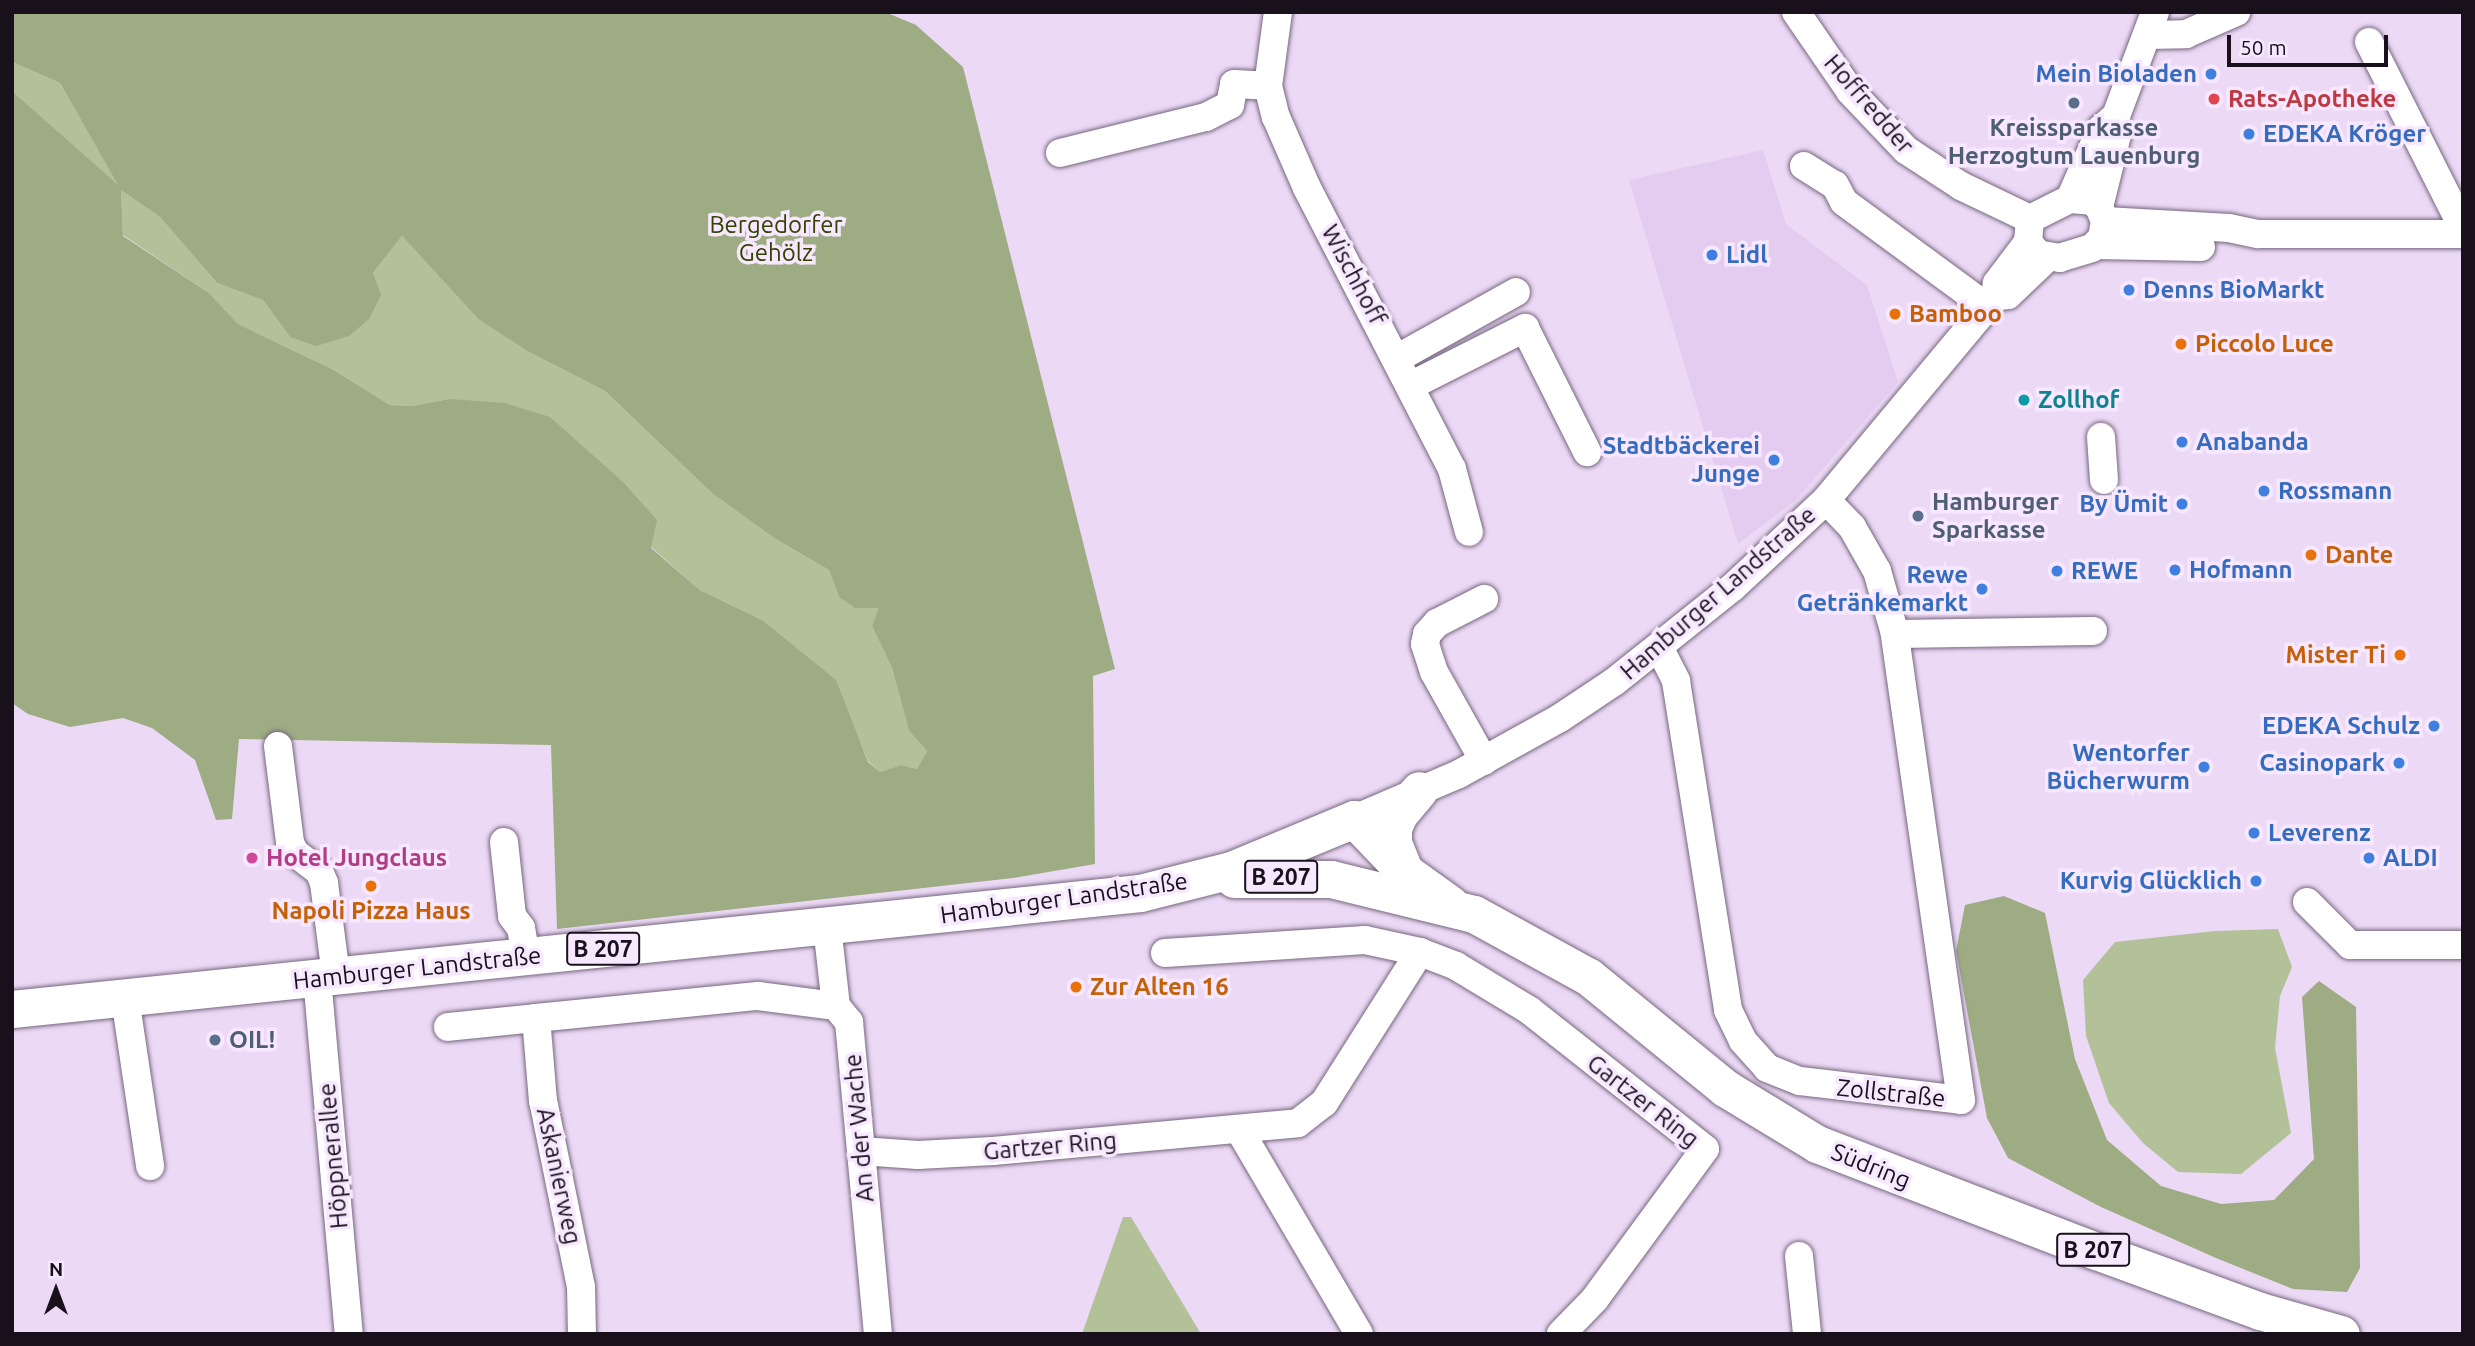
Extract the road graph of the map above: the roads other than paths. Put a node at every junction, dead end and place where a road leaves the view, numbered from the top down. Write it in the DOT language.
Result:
graph roads {
  1 [pos="1278,12"];
  2 [pos="1796,12"];
  3 [pos="2236,12"];
  4 [pos="2151,24"];
  5 [pos="2369,42"];
  6 [pos="1268,86"];
  7 [pos="2116,116"];
  8 [pos="1060,153"];
  9 [pos="1804,166"];
  10 [pos="2070,200"];
  11 [pos="2100,225"];
  12 [pos="2463,228"];
  13 [pos="2463,234"];
  14 [pos="2035,239"];
  15 [pos="1516,292"];
  16 [pos="1991,302"];
  17 [pos="1398,358"];
  18 [pos="1412,385"];
  19 [pos="2101,437"];
  20 [pos="1587,452"];
  21 [pos="2104,481"];
  22 [pos="1826,500"];
  23 [pos="1469,532"];
  24 [pos="1484,599"];
  25 [pos="2093,631"];
  26 [pos="1895,634"];
  27 [pos="1659,647"];
  28 [pos="278,746"];
  29 [pos="1484,761"];
  30 [pos="1419,790"];
  31 [pos="1353,819"];
  32 [pos="503,842"];
  33 [pos="1404,871"];
  34 [pos="1193,882"];
  35 [pos="1368,886"];
  36 [pos="2307,902"];
  37 [pos="1450,905"];
  38 [pos="827,926"];
  39 [pos="2463,945"];
  40 [pos="1420,952"];
  41 [pos="1165,953"];
  42 [pos="526,957"];
  43 [pos="327,977"];
  44 [pos="125,998"];
  45 [pos="836,1006"];
  46 [pos="12,1009"];
  47 [pos="536,1018"];
  48 [pos="448,1027"];
  49 [pos="1240,1130"];
  50 [pos="861,1151"];
  51 [pos="150,1166"];
  52 [pos="1798,1256"];
  53 [pos="349,1334"];
  54 [pos="582,1334"];
  55 [pos="878,1334"];
  56 [pos="1359,1334"];
  57 [pos="1561,1334"];
  58 [pos="1807,1334"];
  59 [pos="2341,1334"];
  1 -- 6 [label="street, Wischhoff"];
  2 -- 14 [label="street, Hoffredder"];
  3 -- 4 [label="street"];
  4 -- 7 [label="street"];
  5 -- 12 [label="street"];
  6 -- 8 [label="street"];
  6 -- 17 [label="street, Wischhoff"];
  7 -- 10 [label="street"];
  7 -- 11 [label="street"];
  9 -- 16 [label="street"];
  10 -- 11 [label="street"];
  10 -- 14 [label="street"];
  11 -- 13 [label="street"];
  11 -- 14 [label="street"];
  14 -- 16 [label="street, Hamburger Landstraße"];
  15 -- 17 [label="street"];
  16 -- 22 [label="street, Hamburger Landstraße"];
  17 -- 18 [label="street, Wischhoff"];
  18 -- 20 [label="street"];
  18 -- 23 [label="street, Wischhoff"];
  19 -- 21 [label="street"];
  22 -- 26 [label="street, Zollstraße"];
  22 -- 27 [label="street, Hamburger Landstraße"];
  24 -- 29 [label="street"];
  25 -- 26 [label="street"];
  26 -- 27 [label="street, Zollstraße"];
  27 -- 29 [label="street, Hamburger Landstraße"];
  28 -- 43 [label="street, Höppnerallee"];
  29 -- 30 [label="street, Hamburger Landstraße"];
  30 -- 31 [label="street, Hamburger Landstraße"];
  30 -- 33 [label="main road"];
  31 -- 33 [label="main road, Südring / B 207"];
  31 -- 34 [label="main road, Hamburger Landstraße / B 207"];
  31 -- 35 [label="main road, B 207"];
  32 -- 42 [label="street"];
  33 -- 37 [label="main road, Südring / B 207"];
  34 -- 35 [label="main road, Südring / B 207"];
  34 -- 38 [label="main road, Hamburger Landstraße / B 207"];
  35 -- 37 [label="main road, Südring / B 207"];
  36 -- 39 [label="street"];
  37 -- 59 [label="main road, Südring / B 207"];
  38 -- 42 [label="main road, Hamburger Landstraße / B 207"];
  38 -- 45 [label="street, An der Wache"];
  40 -- 41 [label="street, Gartzer Ring"];
  40 -- 49 [label="street, Gartzer Ring"];
  40 -- 57 [label="street, Gartzer Ring"];
  42 -- 43 [label="main road, Hamburger Landstraße / B 207"];
  43 -- 44 [label="main road, Hamburger Landstraße / B 207"];
  43 -- 53 [label="street, Höppnerallee"];
  44 -- 46 [label="main road, Hamburger Landstraße / B 207"];
  44 -- 51 [label="street"];
  45 -- 47 [label="street"];
  45 -- 50 [label="street, An der Wache"];
  47 -- 48 [label="street"];
  47 -- 54 [label="street, Askanierweg"];
  49 -- 50 [label="street, Gartzer Ring"];
  49 -- 56 [label="street"];
  50 -- 55 [label="street, An der Wache"];
  52 -- 58 [label="street"];
}
